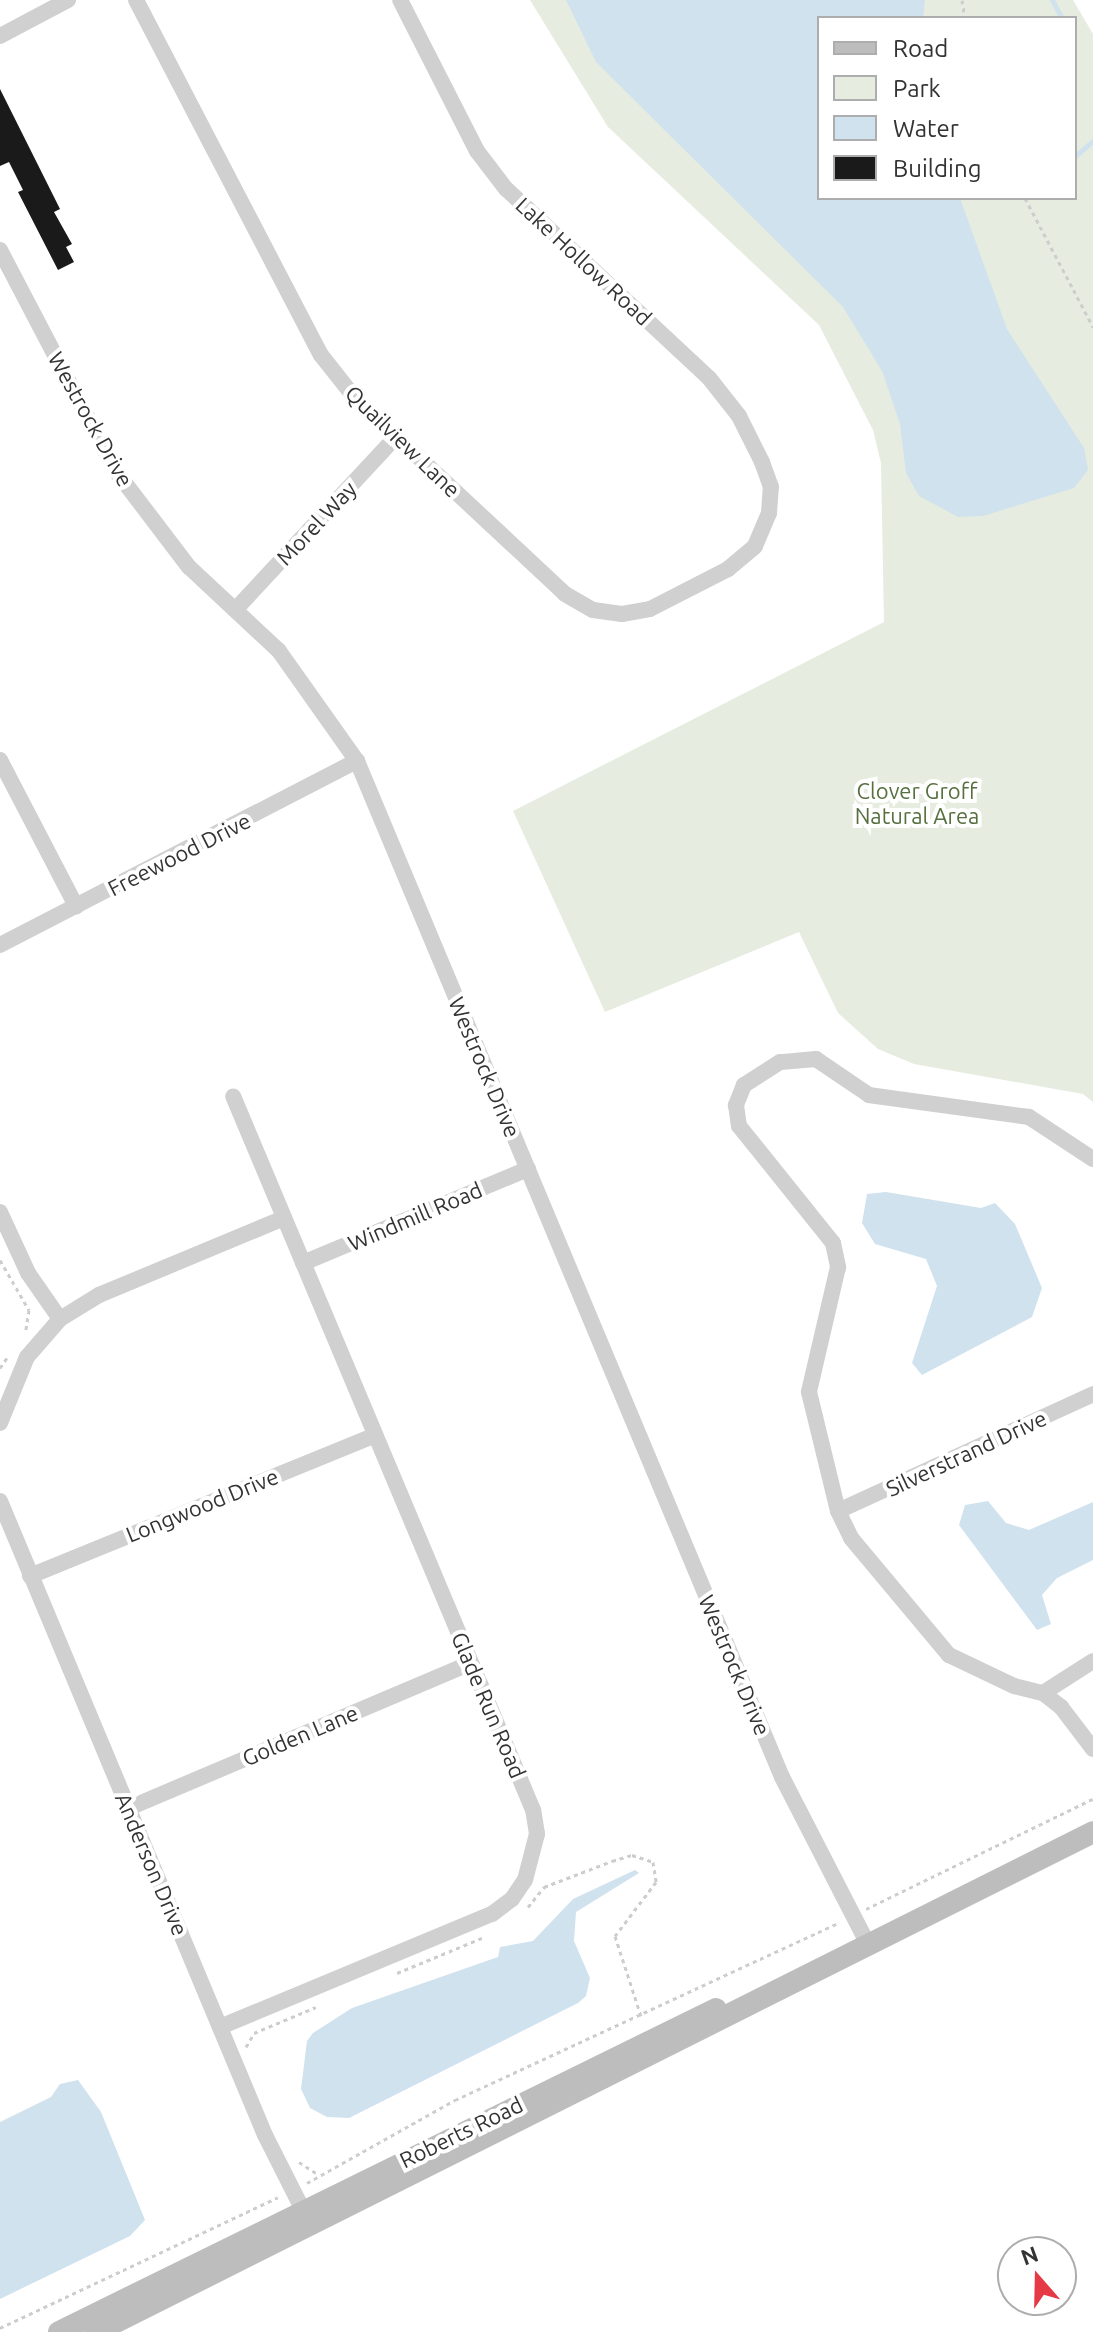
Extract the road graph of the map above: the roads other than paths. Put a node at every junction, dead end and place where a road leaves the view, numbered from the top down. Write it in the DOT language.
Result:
graph roads {
  1 [pos="68,0"];
  2 [pos="136,0"];
  3 [pos="400,0"];
  4 [pos="0,36"];
  5 [pos="0,250"];
  6 [pos="396,437"];
  7 [pos="769,513"];
  8 [pos="235,610"];
  9 [pos="0,760"];
  10 [pos="357,761"];
  11 [pos="76,906"];
  12 [pos="0,945"];
  13 [pos="233,1096"];
  14 [pos="1093,1159"];
  15 [pos="528,1169"];
  16 [pos="0,1212"];
  17 [pos="284,1218"];
  18 [pos="303,1263"];
  19 [pos="60,1319"];
  20 [pos="1093,1394"];
  21 [pos="0,1423"];
  22 [pos="375,1435"];
  23 [pos="0,1501"];
  24 [pos="838,1511"];
  25 [pos="30,1576"];
  26 [pos="1093,1661"];
  27 [pos="470,1663"];
  28 [pos="1043,1693"];
  29 [pos="1093,1749"];
  30 [pos="129,1808"];
  31 [pos="1093,1832"];
  32 [pos="869,1946"];
  33 [pos="220,2027"];
  34 [pos="307,2218"];
  35 [pos="59,2332"];
  36 [pos="96,2332"];
  1 -- 4 [label="street"];
  2 -- 6 [label="street, Quailview Lane"];
  3 -- 7 [label="street, Lake Hollow Road"];
  5 -- 8 [label="street, Westrock Drive"];
  6 -- 7 [label="street, Quailview Lane"];
  6 -- 8 [label="street, Morel Way"];
  8 -- 10 [label="street, Westrock Drive"];
  9 -- 11 [label="street"];
  10 -- 11 [label="street, Freewood Drive"];
  10 -- 15 [label="street, Westrock Drive"];
  11 -- 12 [label="street, Freewood Drive"];
  13 -- 17 [label="street, Glade Run Road"];
  14 -- 24 [label="street"];
  15 -- 18 [label="street, Windmill Road"];
  15 -- 32 [label="street, Westrock Drive"];
  16 -- 19 [label="street"];
  17 -- 18 [label="street, Glade Run Road"];
  17 -- 19 [label="street"];
  18 -- 22 [label="street, Glade Run Road"];
  19 -- 21 [label="street"];
  20 -- 24 [label="street, Silverstrand Drive"];
  22 -- 25 [label="street, Longwood Drive"];
  22 -- 27 [label="street, Glade Run Road"];
  23 -- 25 [label="street, Anderson Drive"];
  24 -- 28 [label="street"];
  25 -- 30 [label="street, Anderson Drive"];
  26 -- 28 [label="street"];
  27 -- 30 [label="street, Golden Lane"];
  27 -- 33 [label="street, Glade Run Road"];
  28 -- 29 [label="street"];
  30 -- 33 [label="street, Anderson Drive"];
  31 -- 32 [label="main road, Roberts Road"];
  32 -- 34 [label="main road, Roberts Road"];
  33 -- 34 [label="street, Anderson Drive"];
  34 -- 35 [label="main road, Roberts Road"];
  34 -- 36 [label="main road"];
}
